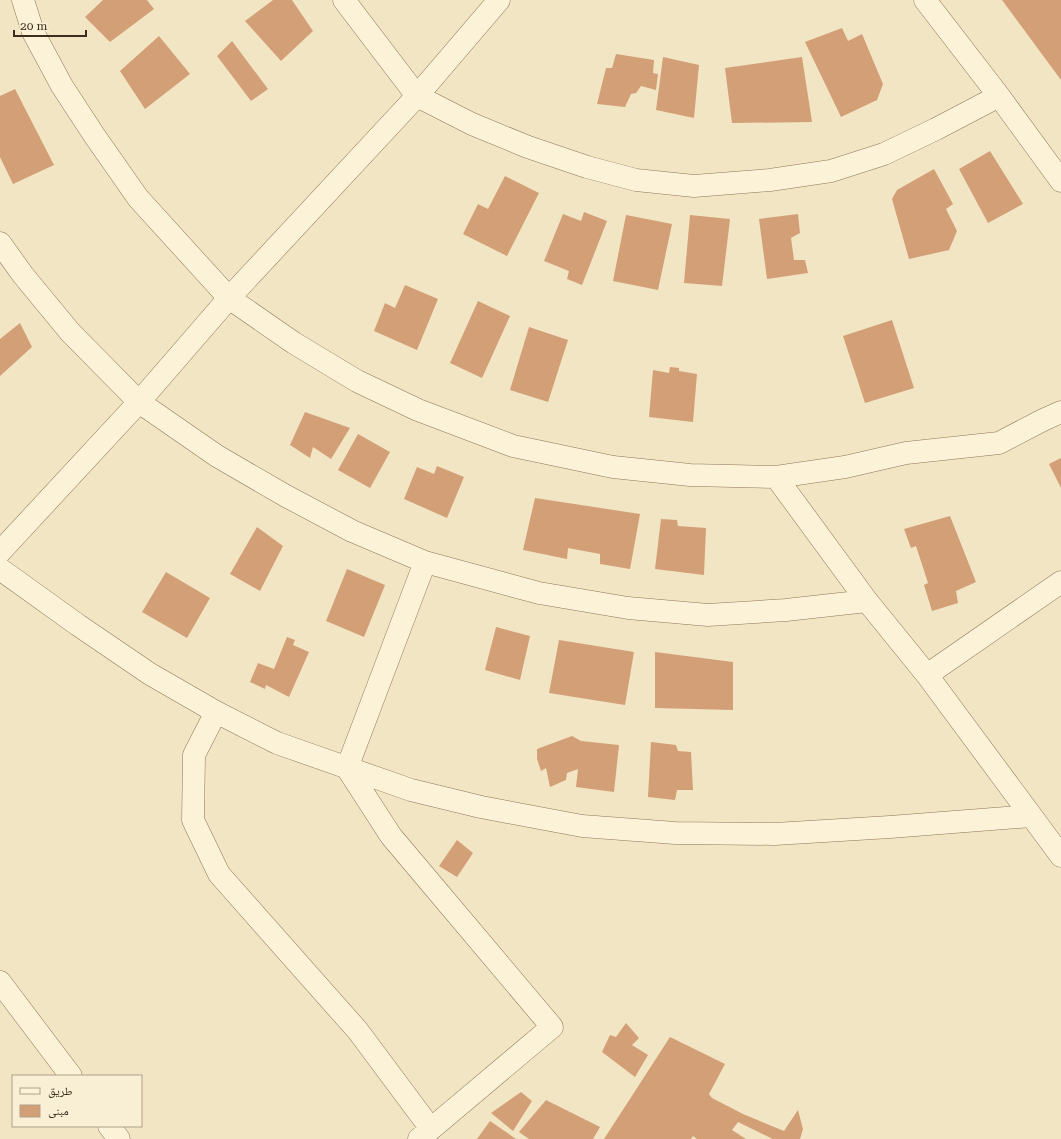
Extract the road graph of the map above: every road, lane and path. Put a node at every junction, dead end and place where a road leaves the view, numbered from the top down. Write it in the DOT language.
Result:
graph roads {
  1 [pos="22,0"];
  2 [pos="344,0"];
  3 [pos="499,0"];
  4 [pos="925,0"];
  5 [pos="417,96"];
  6 [pos="999,96"];
  7 [pos="1061,181"];
  8 [pos="0,243"];
  9 [pos="229,298"];
  10 [pos="140,402"];
  11 [pos="1061,412"];
  12 [pos="776,477"];
  13 [pos="0,552"];
  14 [pos="425,562"];
  15 [pos="0,569"];
  16 [pos="1061,582"];
  17 [pos="867,601"];
  18 [pos="927,675"];
  19 [pos="216,712"];
  20 [pos="347,768"];
  21 [pos="1031,816"];
  22 [pos="1061,856"];
  23 [pos="0,982"];
  24 [pos="70,1075"];
  25 [pos="110,1127"];
  26 [pos="425,1134"];
  27 [pos="119,1139"];
  1 -- 9 [label="street"];
  2 -- 5 [label="street"];
  3 -- 5 [label="street"];
  4 -- 6 [label="street"];
  5 -- 6 [label="street"];
  5 -- 9 [label="street"];
  6 -- 7 [label="street"];
  8 -- 10 [label="street"];
  9 -- 10 [label="street"];
  9 -- 12 [label="street"];
  10 -- 13 [label="street"];
  10 -- 14 [label="street"];
  11 -- 12 [label="street"];
  12 -- 17 [label="street"];
  14 -- 17 [label="street"];
  14 -- 20 [label="street"];
  15 -- 19 [label="street"];
  16 -- 18 [label="street"];
  17 -- 18 [label="street"];
  18 -- 21 [label="street"];
  19 -- 20 [label="street"];
  19 -- 26 [label="street"];
  20 -- 21 [label="street"];
  20 -- 26 [label="street"];
  21 -- 22 [label="street"];
  23 -- 24 [label="street"];
  25 -- 27 [label="street"];
}
